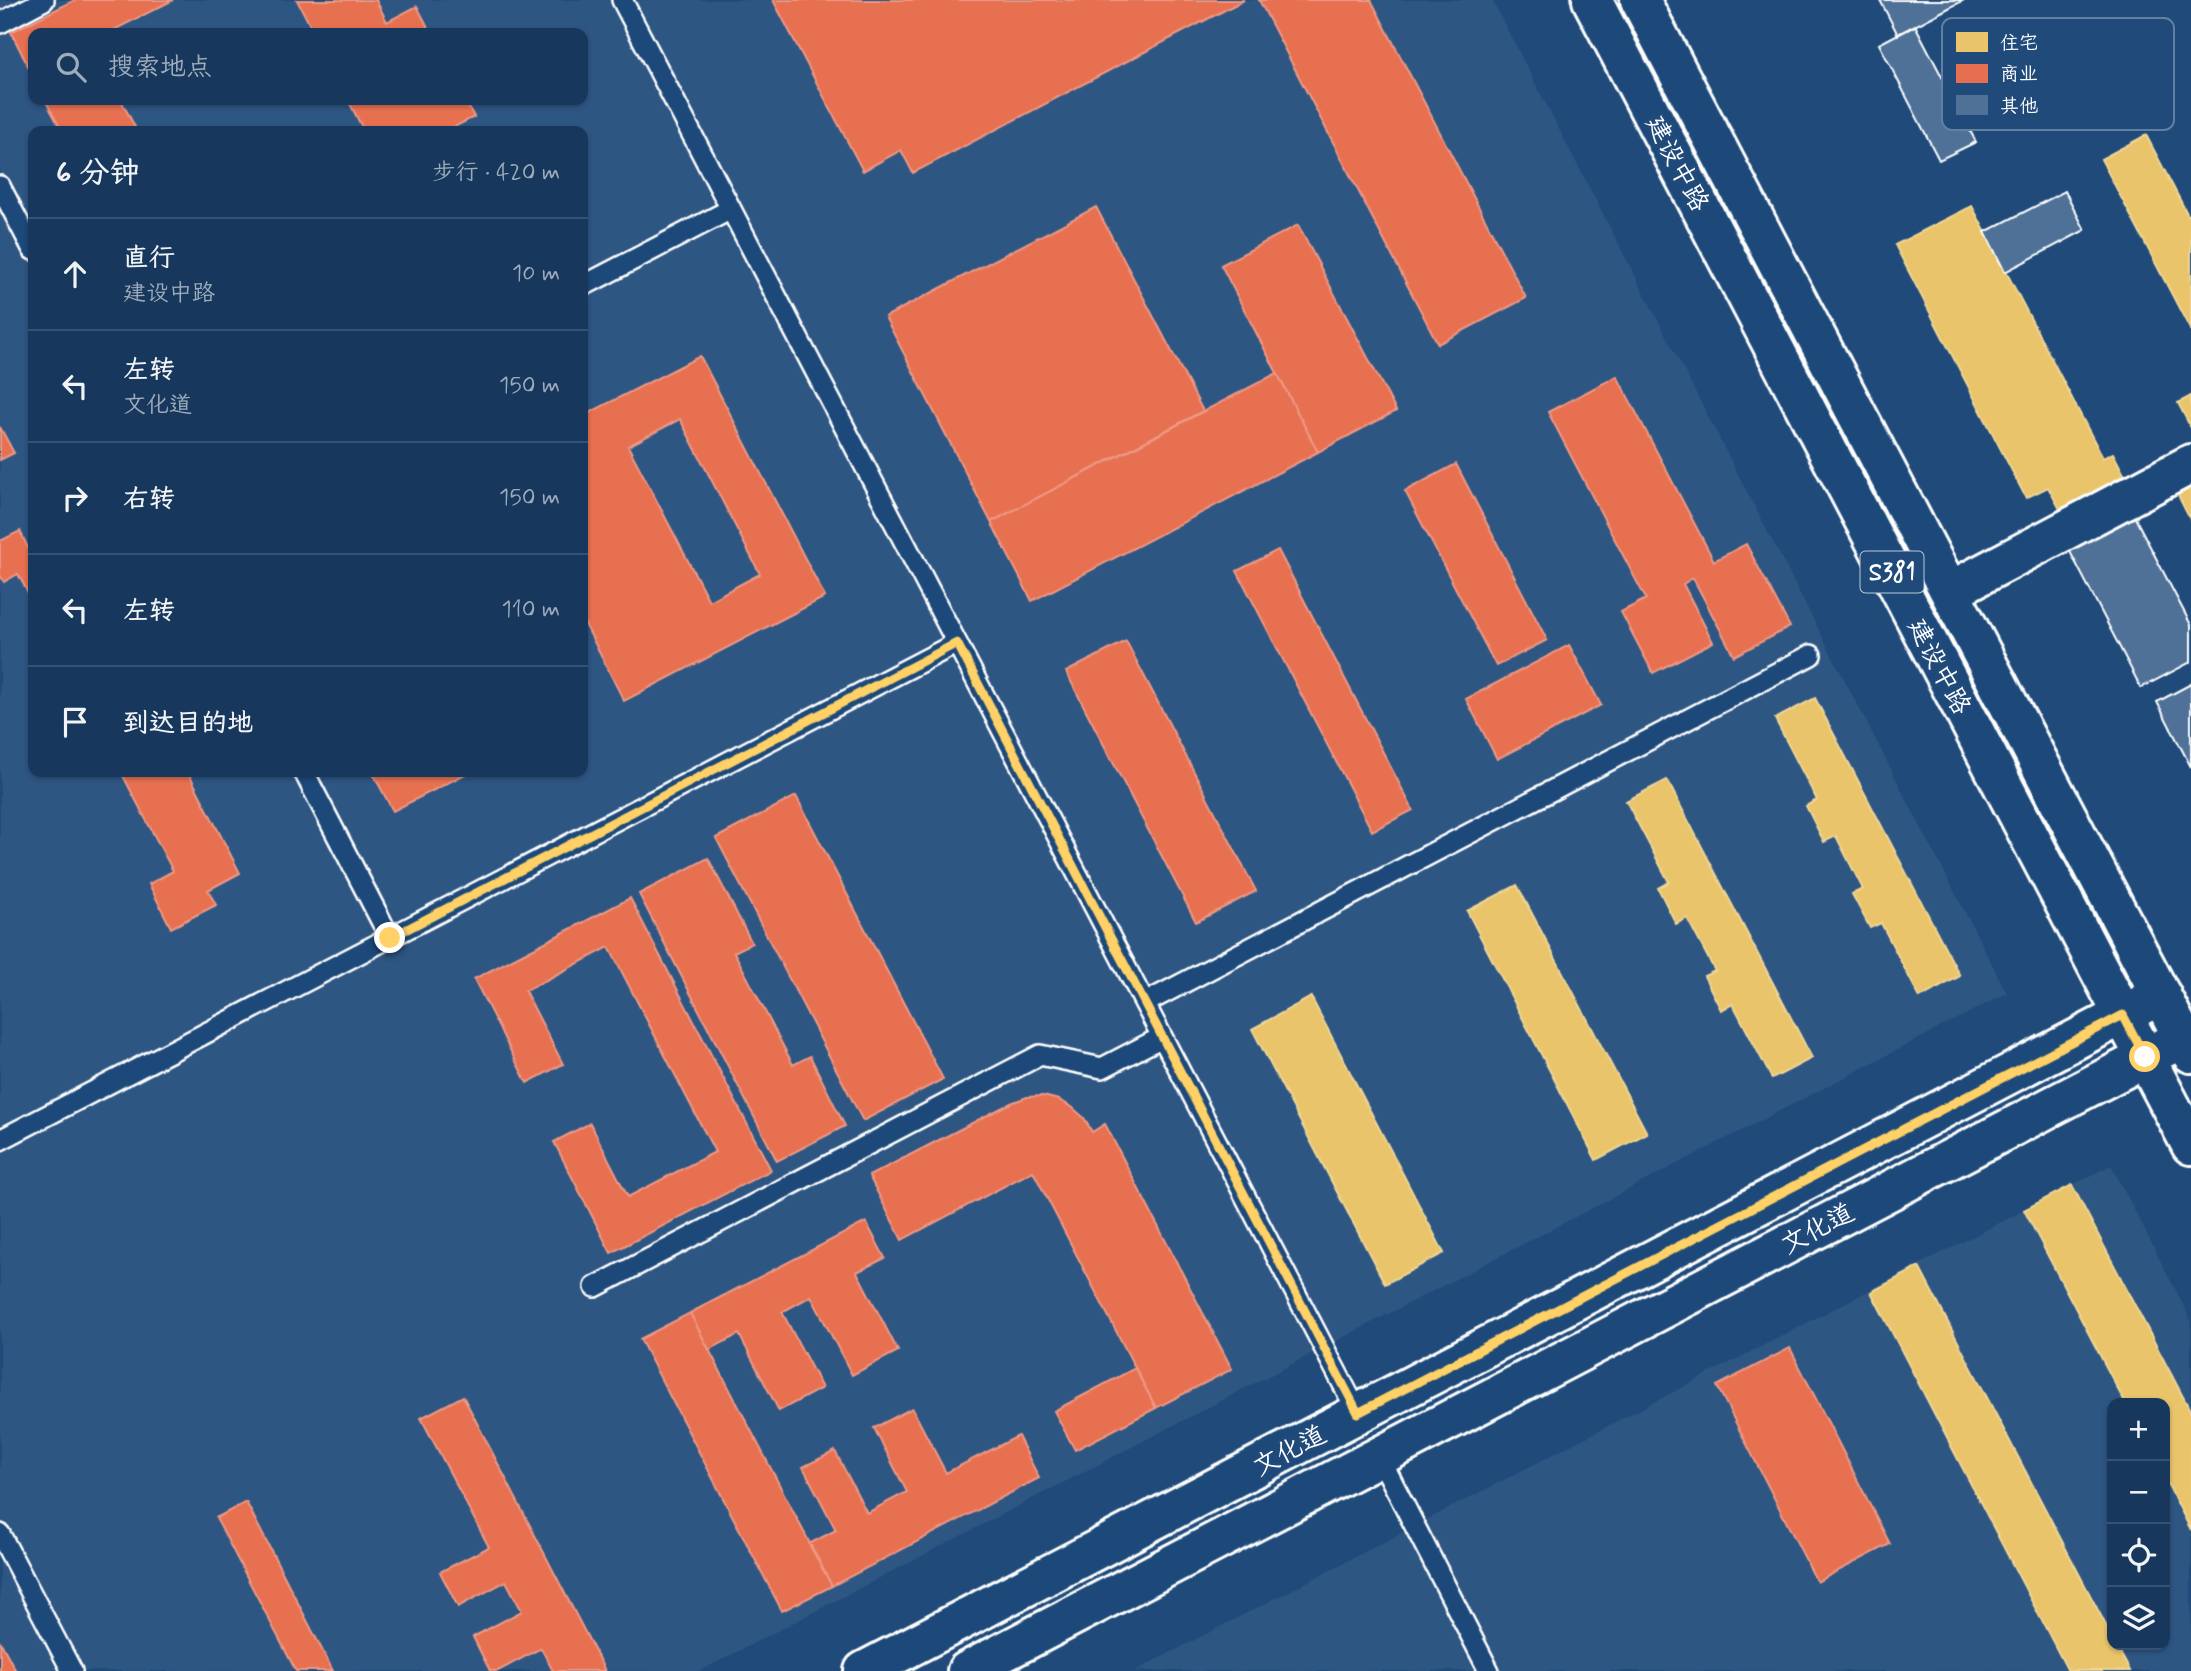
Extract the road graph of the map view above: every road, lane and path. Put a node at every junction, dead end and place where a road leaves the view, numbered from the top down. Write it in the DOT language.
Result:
graph roads {
  1 [pos="44,0"];
  2 [pos="622,0"];
  3 [pos="1592,0"];
  4 [pos="1640,0"];
  5 [pos="0,23"];
  6 [pos="0,186"];
  7 [pos="731,209"];
  8 [pos="28,240"];
  9 [pos="588,283"];
  10 [pos="2191,464"];
  11 [pos="1950,591"];
  12 [pos="957,643"];
  13 [pos="1811,655"];
  14 [pos="307,777"];
  15 [pos="390,938"];
  16 [pos="2161,995"];
  17 [pos="1145,1003"];
  18 [pos="2123,1015"];
  19 [pos="1162,1037"];
  20 [pos="2187,1045"];
  21 [pos="2145,1057"];
  22 [pos="0,1140"];
  23 [pos="2191,1145"];
  24 [pos="595,1287"];
  25 [pos="1358,1413"];
  26 [pos="1379,1456"];
  27 [pos="0,1534"];
  28 [pos="72,1671"];
  29 [pos="864,1671"];
  30 [pos="967,1671"];
  31 [pos="1489,1671"];
  1 -- 5 [label="lane"];
  2 -- 7 [label="lane"];
  3 -- 18 [label="main road, 建设中路 / S381"];
  4 -- 11 [label="main road, 建设中路 / S381"];
  6 -- 8 [label="lane"];
  7 -- 9 [label="lane"];
  7 -- 12 [label="lane"];
  10 -- 11 [label="main road"];
  11 -- 16 [label="main road, 建设中路 / S381"];
  12 -- 15 [label="lane"];
  12 -- 17 [label="lane"];
  13 -- 17 [label="lane"];
  14 -- 15 [label="lane"];
  15 -- 22 [label="lane"];
  16 -- 18 [label="main road, 文化道"];
  16 -- 20 [label="main road, 建设中路 / S381"];
  17 -- 19 [label="lane"];
  18 -- 21 [label="main road, 建设中路 / S381"];
  18 -- 25 [label="main road, 文化道"];
  19 -- 24 [label="lane"];
  19 -- 25 [label="lane"];
  20 -- 21 [label="main road, 文化道"];
  21 -- 23 [label="main road, 建设中路 / S381"];
  21 -- 26 [label="main road, 文化道"];
  25 -- 29 [label="main road, 文化道"];
  26 -- 30 [label="main road, 文化道"];
  26 -- 31 [label="lane"];
  27 -- 28 [label="lane"];
}
